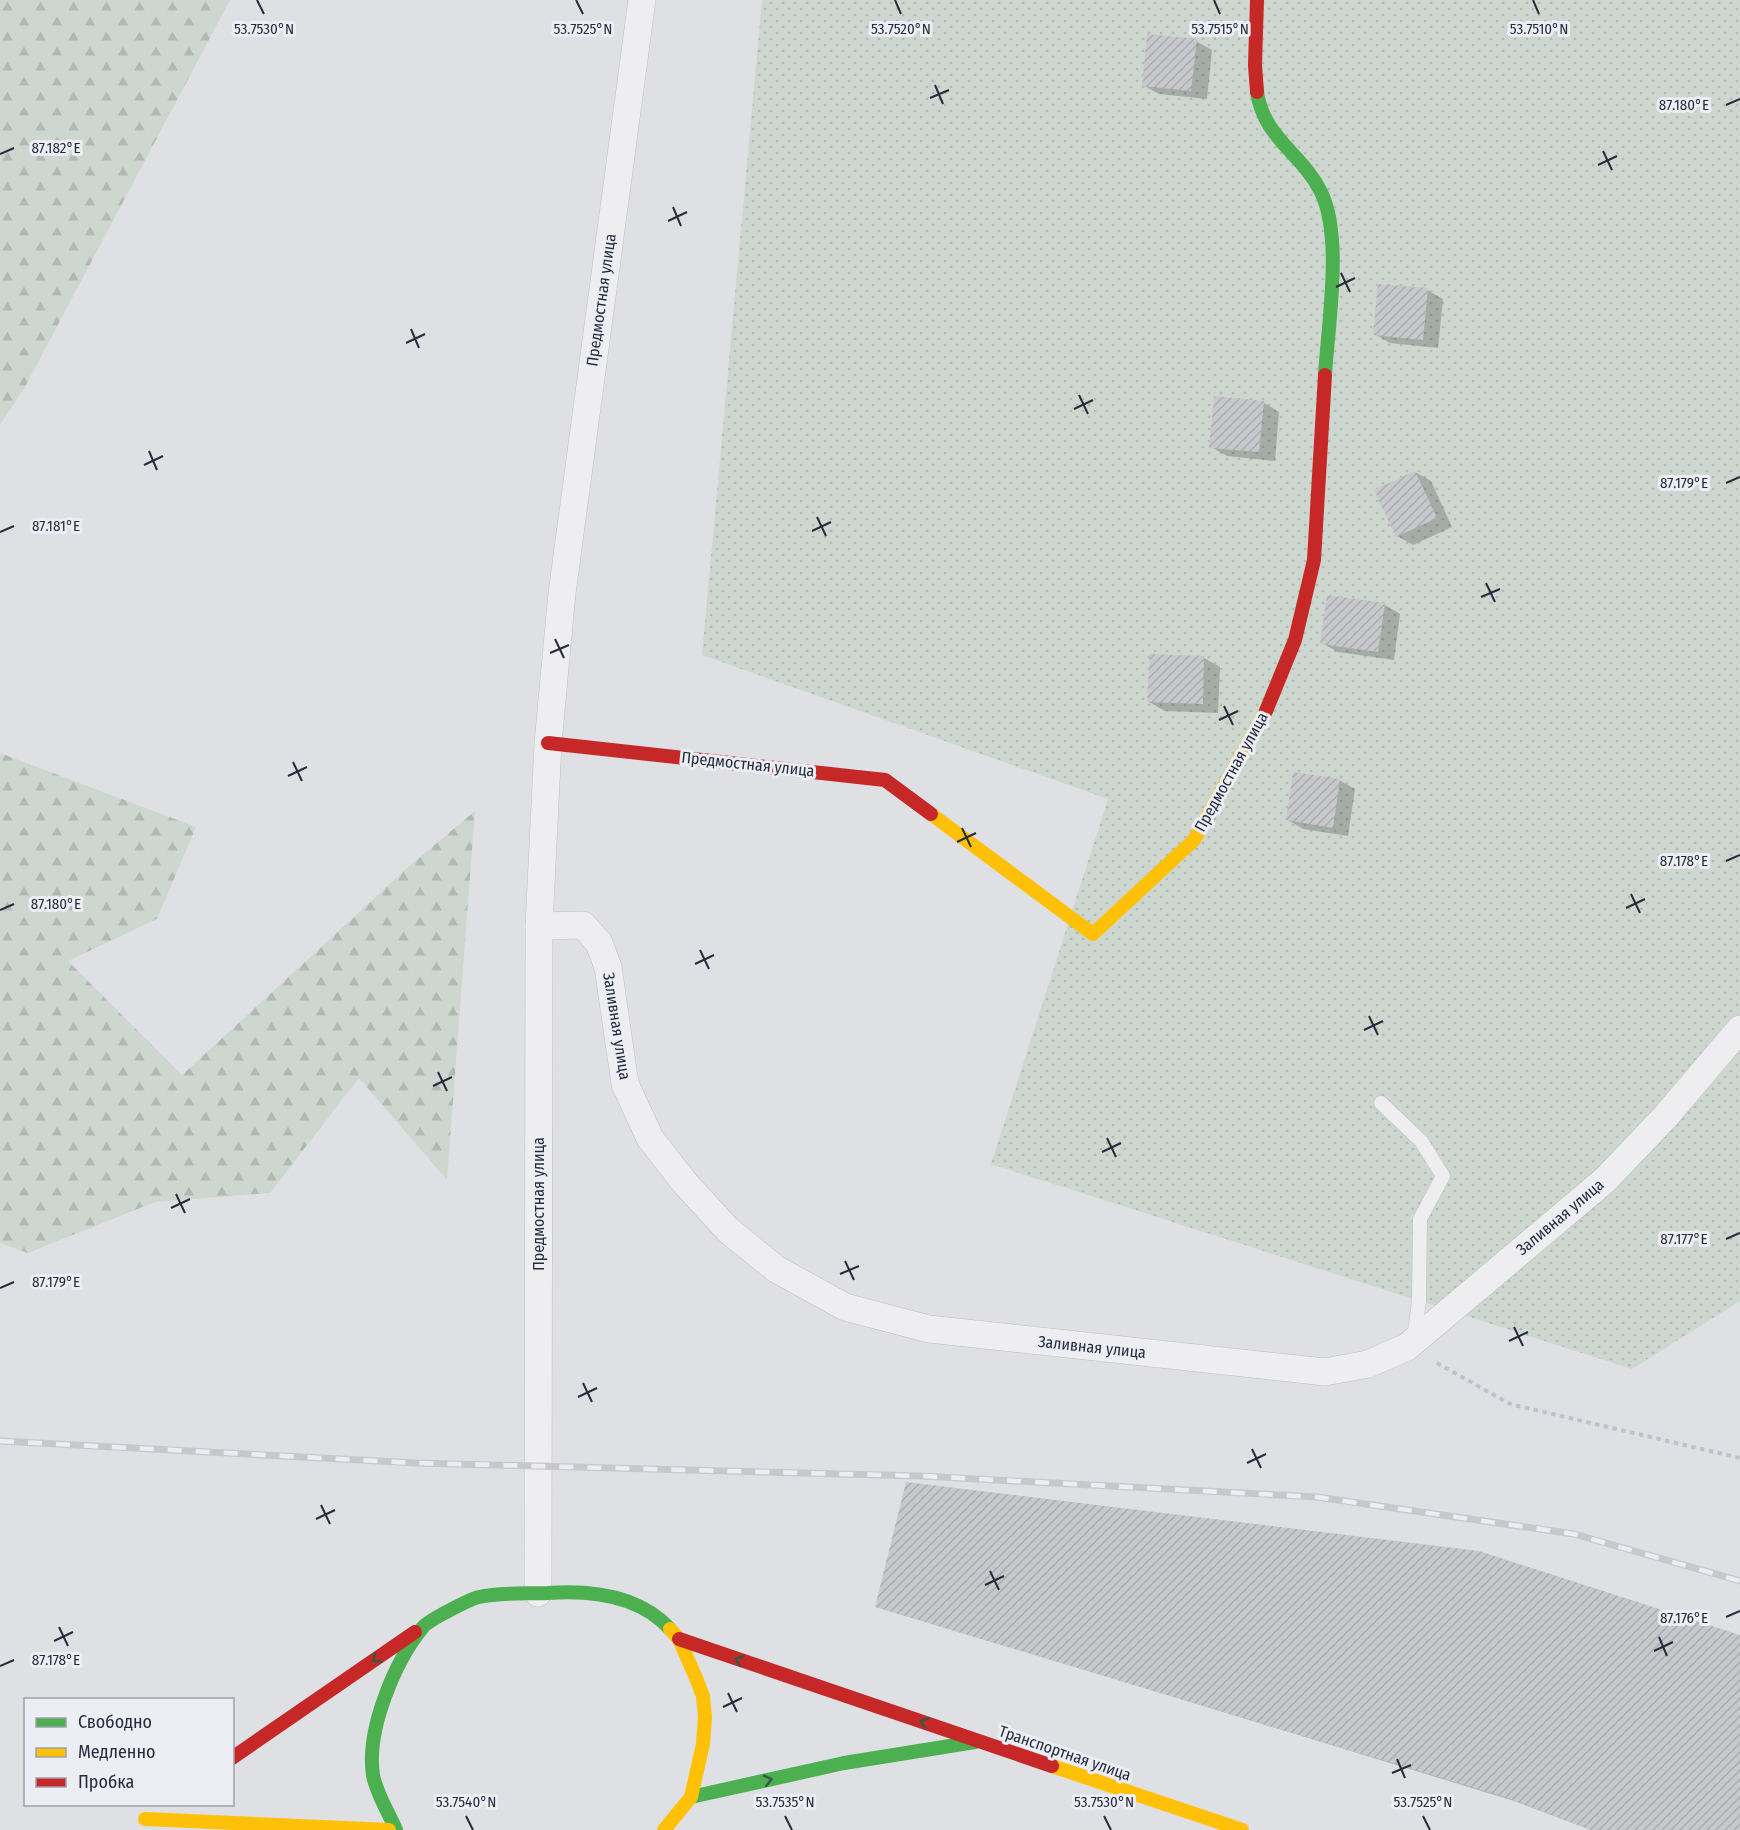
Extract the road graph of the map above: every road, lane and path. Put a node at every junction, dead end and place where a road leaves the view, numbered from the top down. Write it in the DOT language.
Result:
graph roads {
  1 [pos="642,0"];
  2 [pos="1257,0"];
  3 [pos="548,743"];
  4 [pos="539,926"];
  5 [pos="1740,1029"];
  6 [pos="1381,1102"];
  7 [pos="1410,1344"];
  8 [pos="1740,1458"];
  9 [pos="538,1593"];
  10 [pos="424,1625"];
  11 [pos="679,1640"];
  12 [pos="979,1741"];
  13 [pos="234,1757"];
  14 [pos="691,1797"];
  15 [pos="163,1806"];
  16 [pos="145,1819"];
  17 [pos="130,1830"];
  18 [pos="389,1830"];
  19 [pos="396,1830"];
  20 [pos="664,1830"];
  21 [pos="1242,1830"];
  1 -- 3 [label="street, Предмостная улица"];
  2 -- 3 [label="main road, Предмостная улица"];
  3 -- 4 [label="street, Предмостная улица"];
  4 -- 7 [label="street, Заливная улица"];
  4 -- 9 [label="street, Предмостная улица"];
  5 -- 7 [label="street, Заливная улица"];
  6 -- 7 [label="lane"];
  7 -- 8 [label="path"];
  9 -- 10 [label="main road"];
  9 -- 11 [label="main road"];
  10 -- 13 [label="main road, one-way"];
  10 -- 19 [label="main road"];
  12 -- 11 [label="main road, Транспортная улица, one-way"];
  11 -- 14 [label="main road"];
  14 -- 12 [label="main road, one-way"];
  12 -- 21 [label="main road, Транспортная улица"];
  14 -- 20 [label="main road"];
  15 -- 16 [label="main road"];
  16 -- 17 [label="main road"];
  16 -- 18 [label="main road"];
}
